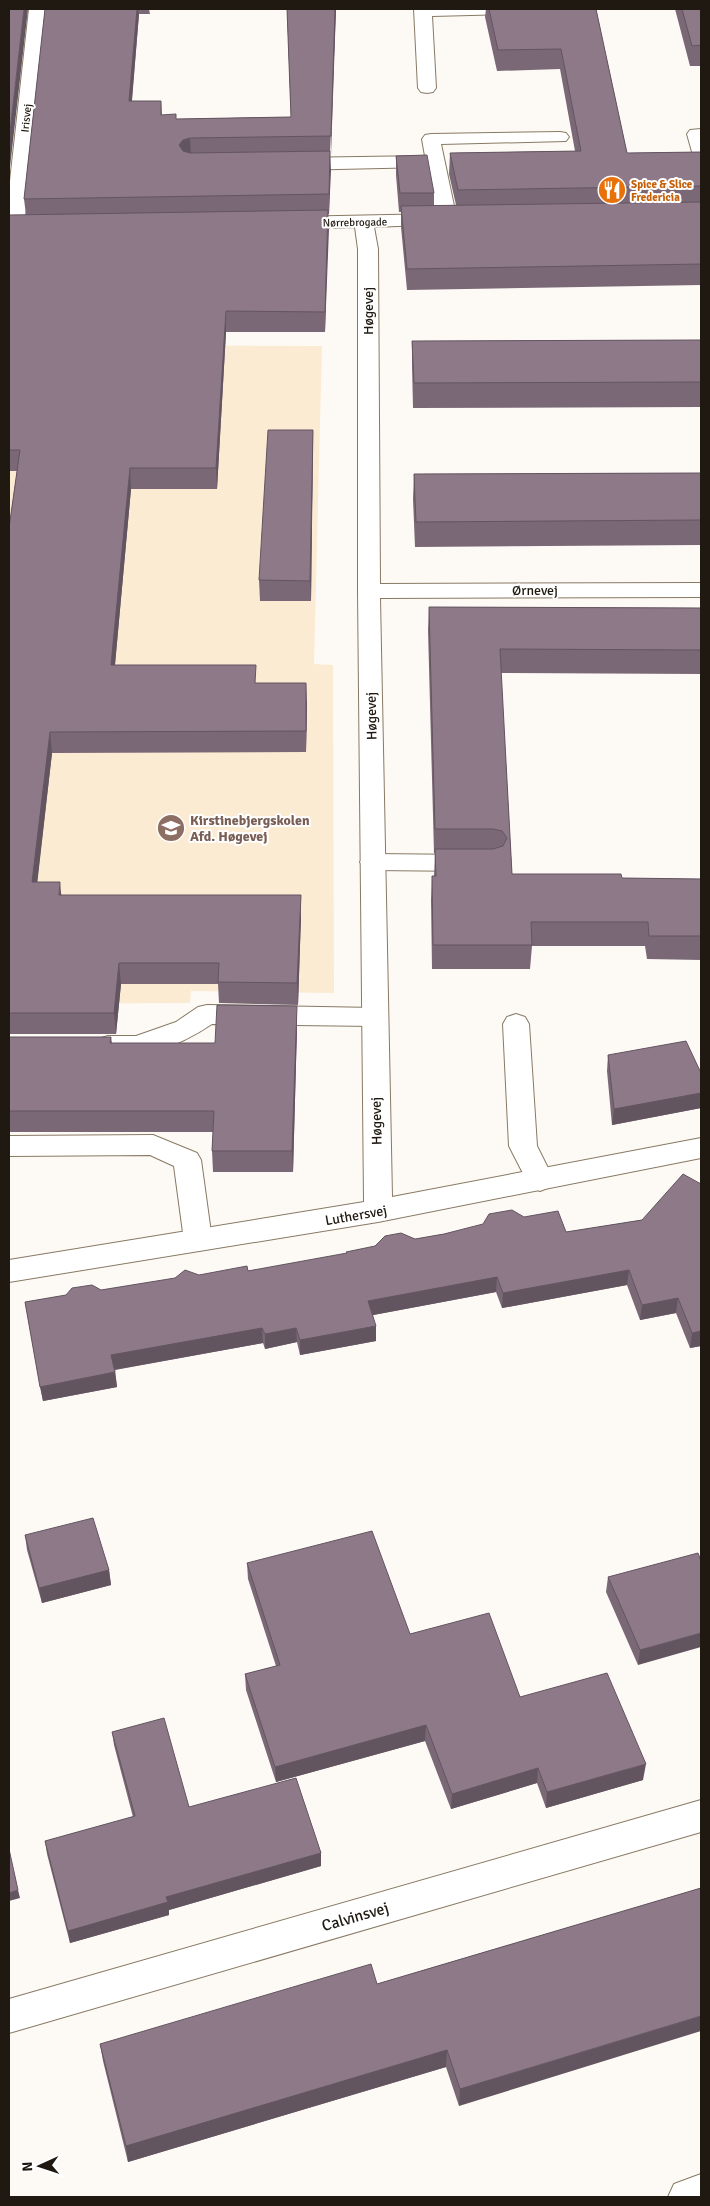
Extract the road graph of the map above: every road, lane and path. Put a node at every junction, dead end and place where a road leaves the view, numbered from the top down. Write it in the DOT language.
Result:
graph roads {
  1 [pos="38,9"];
  2 [pos="514,9"];
  3 [pos="424,10"];
  4 [pos="427,88"];
  5 [pos="701,134"];
  6 [pos="560,137"];
  7 [pos="701,155"];
  8 [pos="435,161"];
  9 [pos="279,164"];
  10 [pos="447,220"];
  11 [pos="466,220"];
  12 [pos="364,222"];
  13 [pos="276,223"];
  14 [pos="11,227"];
  15 [pos="33,227"];
  16 [pos="701,590"];
  17 [pos="369,591"];
  18 [pos="373,862"];
  19 [pos="491,864"];
  20 [pos="375,1016"];
  21 [pos="516,1024"];
  22 [pos="88,1046"];
  23 [pos="9,1146"];
  24 [pos="701,1148"];
  25 [pos="540,1180"];
  26 [pos="378,1211"];
  27 [pos="198,1240"];
  28 [pos="9,1271"];
  29 [pos="701,1816"];
  30 [pos="9,2016"];
  31 [pos="701,2193"];
  32 [pos="687,2197"];
  1 -- 14 [label="street, Irisvej"];
  2 -- 3 [label="street"];
  3 -- 4 [label="street"];
  5 -- 7 [label="street"];
  6 -- 8 [label="street"];
  8 -- 9 [label="street"];
  8 -- 10 [label="street"];
  10 -- 11 [label="street, Nørrebrogade"];
  10 -- 12 [label="street, Nørrebrogade"];
  12 -- 13 [label="street, Nørrebrogade"];
  12 -- 17 [label="street, Høgevej"];
  14 -- 15 [label="street"];
  16 -- 17 [label="street, Ørnevej"];
  17 -- 18 [label="street, Høgevej"];
  18 -- 19 [label="street"];
  18 -- 20 [label="street, Høgevej"];
  20 -- 22 [label="street"];
  20 -- 26 [label="street, Høgevej"];
  21 -- 25 [label="street"];
  23 -- 27 [label="street"];
  24 -- 25 [label="street, Luthersvej"];
  25 -- 26 [label="street, Luthersvej"];
  26 -- 27 [label="street, Luthersvej"];
  27 -- 28 [label="street, Luthersvej"];
  29 -- 30 [label="street, Calvinsvej"];
  31 -- 32 [label="street"];
}
